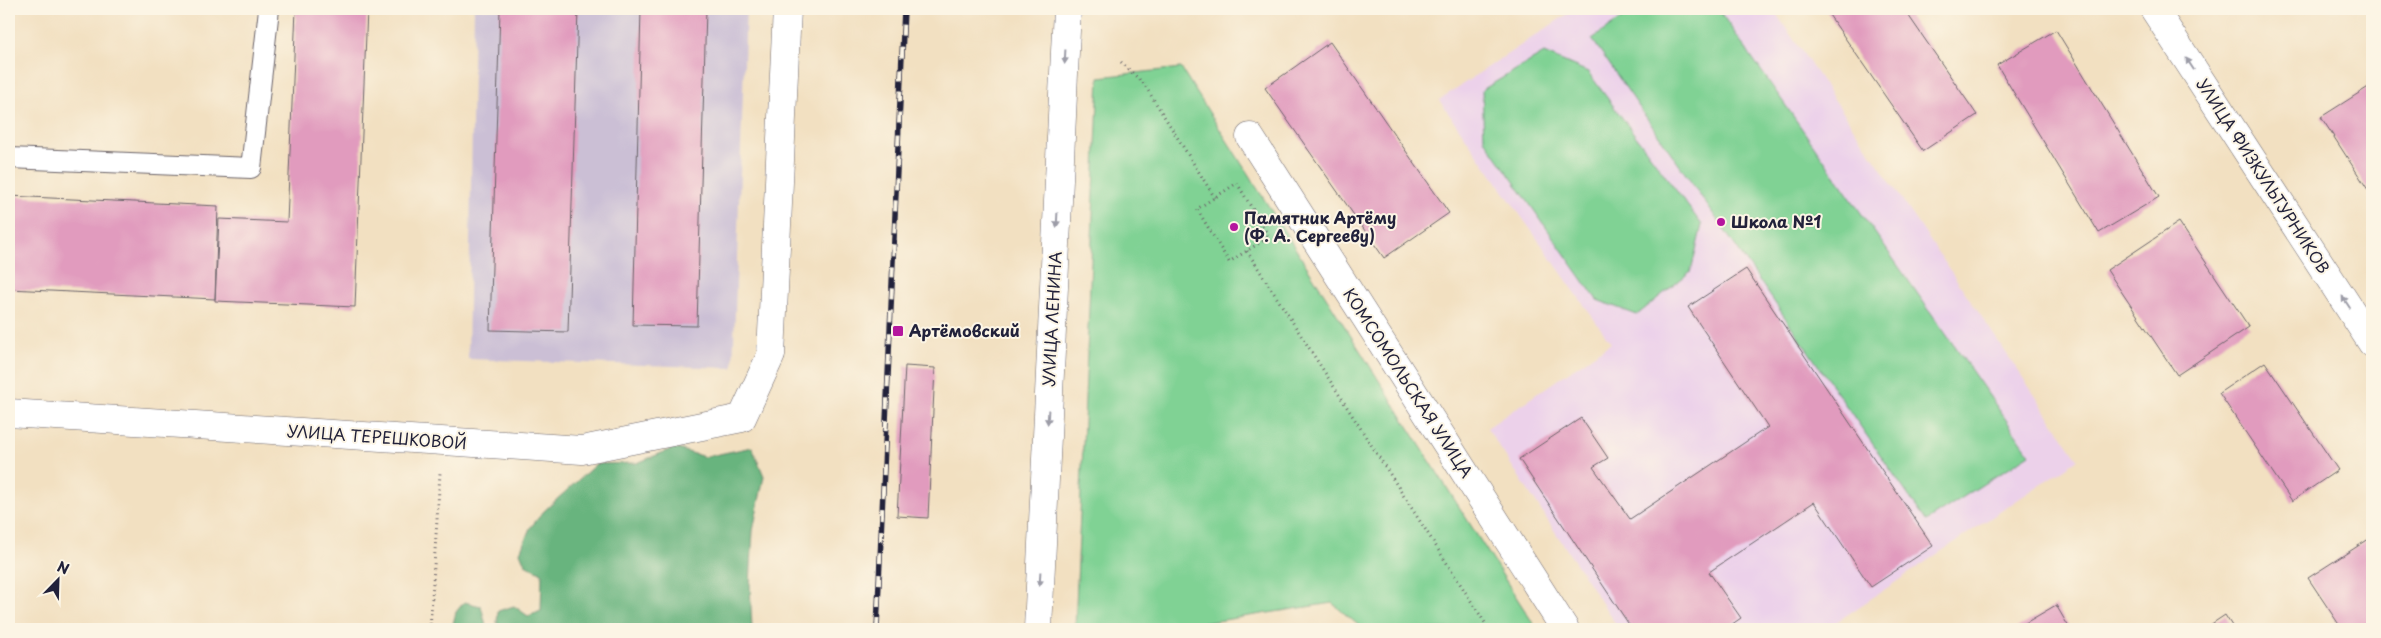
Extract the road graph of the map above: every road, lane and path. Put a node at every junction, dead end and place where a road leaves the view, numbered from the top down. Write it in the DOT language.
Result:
graph roads {
  1 [pos="268,9"];
  2 [pos="787,9"];
  3 [pos="1067,9"];
  4 [pos="2154,9"];
  5 [pos="1121,62"];
  6 [pos="1250,137"];
  7 [pos="9,158"];
  8 [pos="1215,198"];
  9 [pos="1248,251"];
  10 [pos="2372,343"];
  11 [pos="9,413"];
  12 [pos="442,441"];
  13 [pos="430,629"];
  14 [pos="1038,629"];
  15 [pos="1489,629"];
  16 [pos="1565,629"];
  1 -- 7 [label="lane"];
  2 -- 12 [label="street, УЛИЦА ТЕРЕШКОВОЙ"];
  3 -- 14 [label="street, УЛИЦА ЛЕНИНА, one-way"];
  10 -- 4 [label="street, УЛИЦА ФИЗКУЛЬТУРНИКОВ, one-way"];
  5 -- 8 [label="path"];
  6 -- 16 [label="street, КОМСОМОЛЬСКАЯ УЛИЦА"];
  8 -- 9 [label="path"];
  8 -- 9 [label="path"];
  9 -- 15 [label="path"];
  11 -- 12 [label="street, УЛИЦА ТЕРЕШКОВОЙ"];
  12 -- 13 [label="path"];
}
